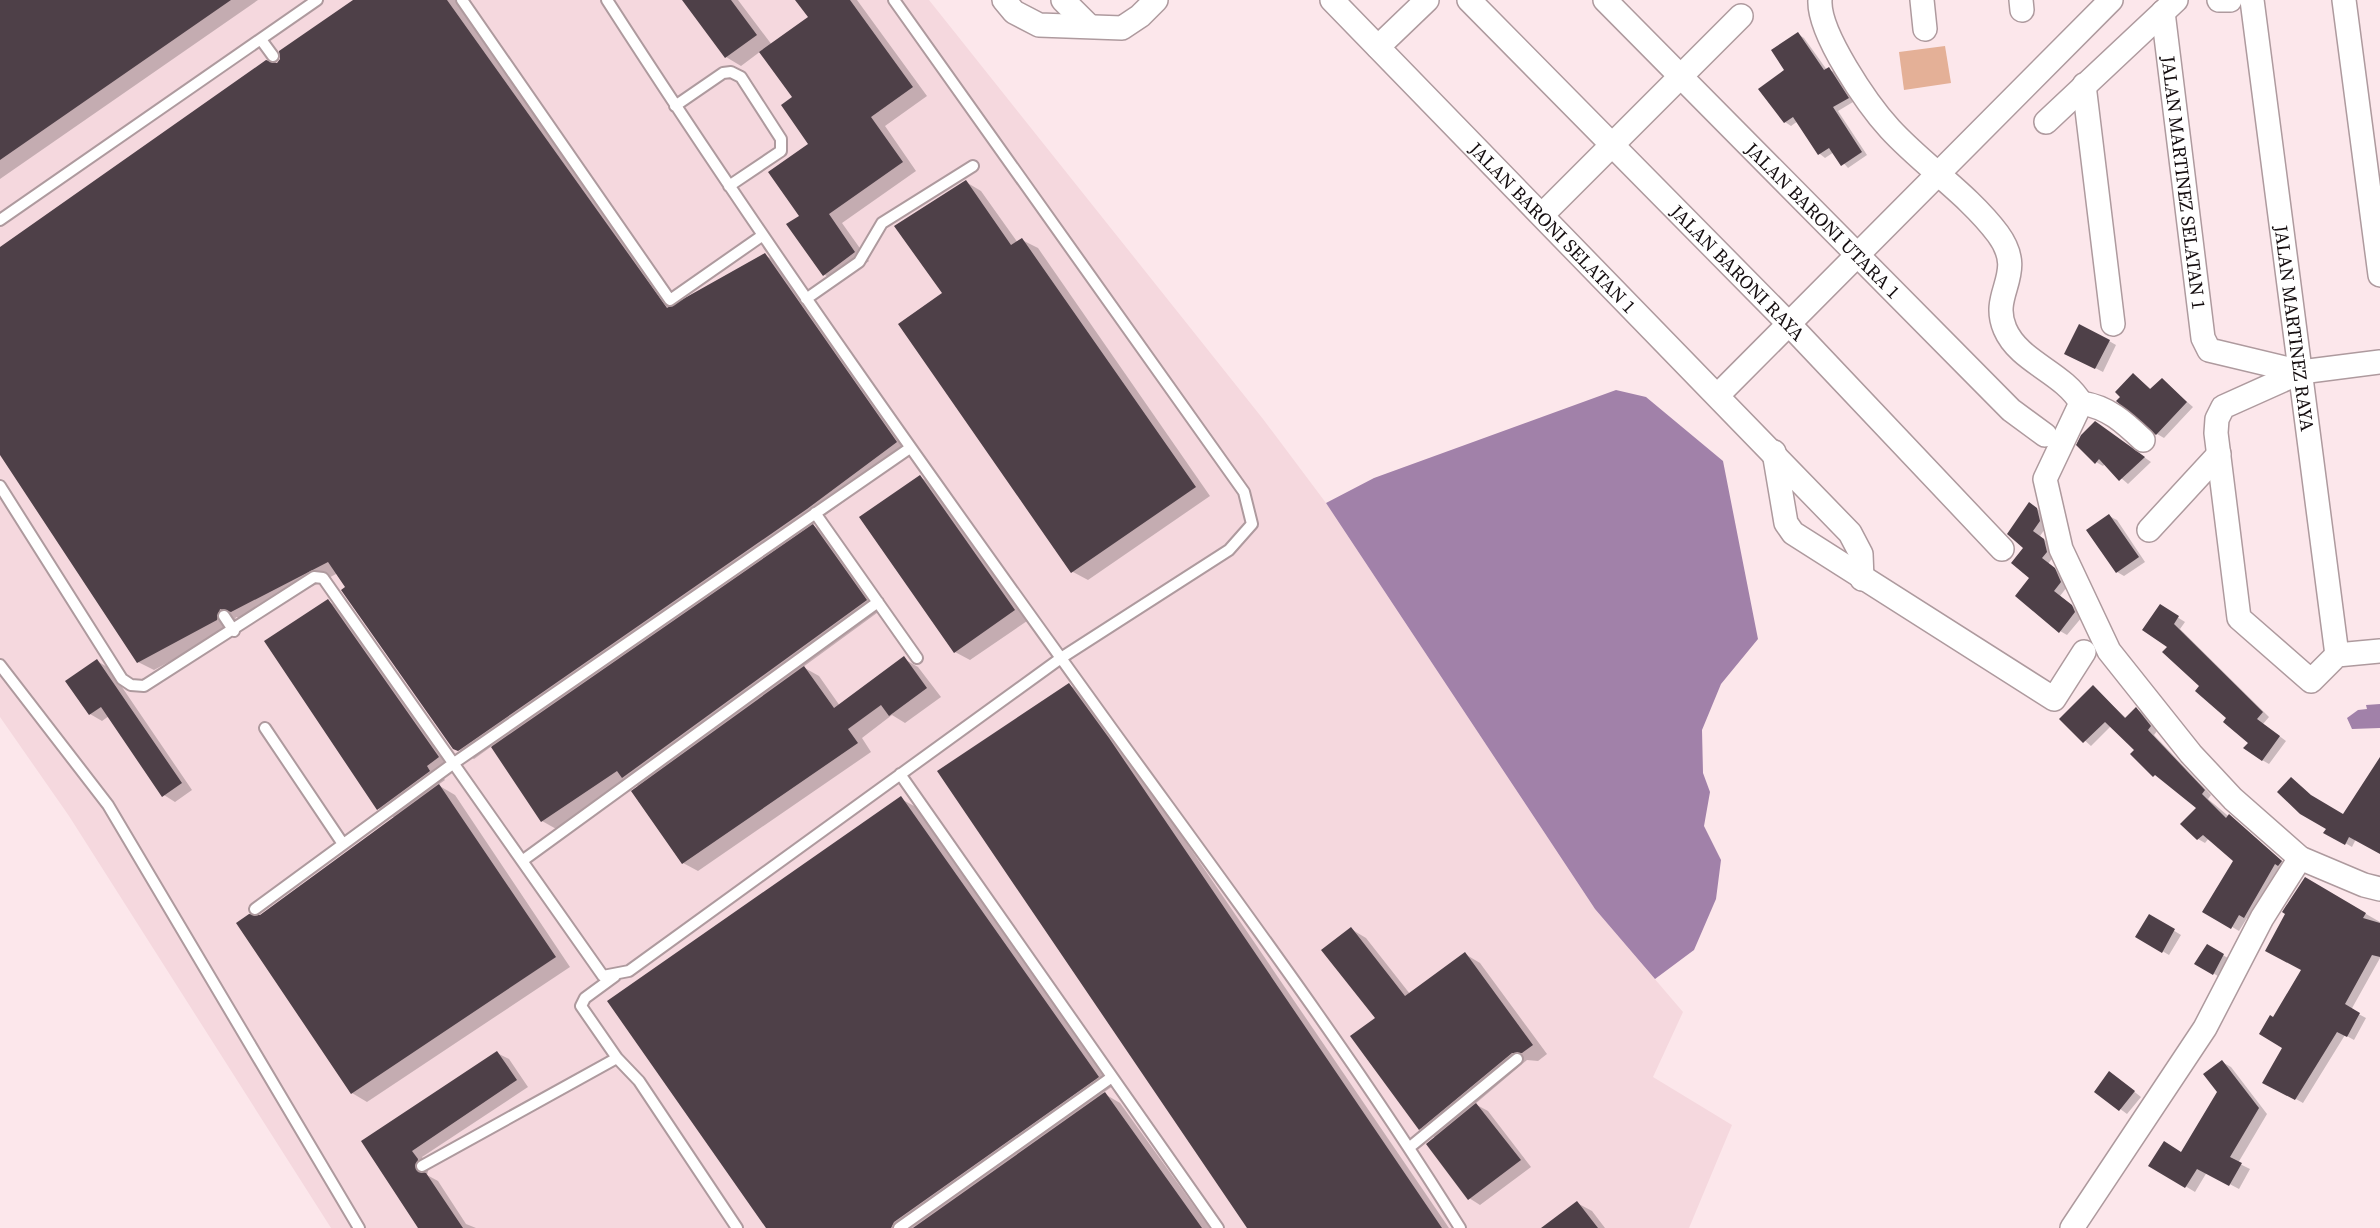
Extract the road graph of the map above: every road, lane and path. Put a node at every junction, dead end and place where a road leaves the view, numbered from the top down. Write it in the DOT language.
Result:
graph roads {
  1 [pos="317,0"];
  2 [pos="462,0"];
  3 [pos="607,0"];
  4 [pos="894,0"];
  5 [pos="1004,0"];
  6 [pos="1063,0"];
  7 [pos="1156,0"];
  8 [pos="1332,0"];
  9 [pos="1427,0"];
  10 [pos="1469,0"];
  11 [pos="1605,0"];
  12 [pos="1820,0"];
  13 [pos="1922,0"];
  14 [pos="2111,0"];
  15 [pos="2220,0"];
  16 [pos="2230,0"];
  17 [pos="2252,0"];
  18 [pos="2344,0"];
  19 [pos="2169,6"];
  20 [pos="1741,16"];
  21 [pos="1089,26"];
  22 [pos="1925,29"];
  23 [pos="262,41"];
  24 [pos="1378,47"];
  25 [pos="273,56"];
  26 [pos="1681,77"];
  27 [pos="2084,85"];
  28 [pos="675,106"];
  29 [pos="2046,122"];
  30 [pos="1612,145"];
  31 [pos="973,166"];
  32 [pos="1939,174"];
  33 [pos="729,186"];
  34 [pos="1542,215"];
  35 [pos="0,220"];
  36 [pos="763,235"];
  37 [pos="1858,255"];
  38 [pos="2380,275"];
  39 [pos="806,299"];
  40 [pos="1789,324"];
  41 [pos="2113,324"];
  42 [pos="2380,362"];
  43 [pos="2301,372"];
  44 [pos="1718,394"];
  45 [pos="2081,403"];
  46 [pos="2045,435"];
  47 [pos="2143,440"];
  48 [pos="910,448"];
  49 [pos="1774,452"];
  50 [pos="2219,454"];
  51 [pos="0,486"];
  52 [pos="815,513"];
  53 [pos="2149,530"];
  54 [pos="2002,549"];
  55 [pos="1862,579"];
  56 [pos="878,603"];
  57 [pos="224,616"];
  58 [pos="234,631"];
  59 [pos="2380,651"];
  60 [pos="2084,652"];
  61 [pos="2337,655"];
  62 [pos="917,658"];
  63 [pos="1061,658"];
  64 [pos="0,665"];
  65 [pos="265,728"];
  66 [pos="454,763"];
  67 [pos="900,774"];
  68 [pos="343,844"];
  69 [pos="2300,858"];
  70 [pos="522,861"];
  71 [pos="2380,889"];
  72 [pos="255,909"];
  73 [pos="615,976"];
  74 [pos="617,1058"];
  75 [pos="1517,1059"];
  76 [pos="1112,1077"];
  77 [pos="1410,1147"];
  78 [pos="422,1166"];
  79 [pos="359,1228"];
  80 [pos="737,1228"];
  81 [pos="899,1228"];
  82 [pos="1218,1228"];
  83 [pos="1460,1228"];
  84 [pos="2072,1228"];
  1 -- 23 [label="lane"];
  2 -- 36 [label="lane"];
  3 -- 28 [label="lane"];
  4 -- 63 [label="lane"];
  5 -- 21 [label="street"];
  6 -- 21 [label="street"];
  7 -- 21 [label="street"];
  8 -- 24 [label="street, JALAN BARONI SELATAN 1"];
  9 -- 24 [label="street"];
  10 -- 30 [label="street, JALAN BARONI RAYA"];
  11 -- 26 [label="street, JALAN BARONI UTARA 1"];
  12 -- 32 [label="street"];
  13 -- 22 [label="street"];
  14 -- 32 [label="street"];
  15 -- 16 [label="street"];
  17 -- 43 [label="street, JALAN MARTINEZ RAYA"];
  18 -- 38 [label="street"];
  19 -- 27 [label="street"];
  19 -- 43 [label="street, JALAN MARTINEZ SELATAN 1"];
  20 -- 26 [label="street"];
  23 -- 25 [label="lane"];
  23 -- 35 [label="lane"];
  24 -- 34 [label="street, JALAN BARONI SELATAN 1"];
  26 -- 30 [label="street"];
  26 -- 37 [label="street, JALAN BARONI UTARA 1"];
  27 -- 29 [label="street"];
  27 -- 41 [label="street"];
  28 -- 33 [label="lane"];
  28 -- 33 [label="lane"];
  30 -- 34 [label="street"];
  30 -- 40 [label="street, JALAN BARONI RAYA"];
  31 -- 39 [label="lane"];
  32 -- 37 [label="street"];
  32 -- 45 [label="street"];
  33 -- 36 [label="lane"];
  34 -- 44 [label="street, JALAN BARONI SELATAN 1"];
  36 -- 39 [label="lane"];
  37 -- 40 [label="street"];
  37 -- 46 [label="street, JALAN BARONI UTARA 1"];
  39 -- 48 [label="lane"];
  40 -- 44 [label="street"];
  40 -- 54 [label="street, JALAN BARONI RAYA"];
  42 -- 43 [label="street"];
  43 -- 50 [label="street"];
  43 -- 61 [label="street, JALAN MARTINEZ RAYA"];
  44 -- 49 [label="street, JALAN BARONI SELATAN 1"];
  45 -- 47 [label="street"];
  45 -- 69 [label="street"];
  48 -- 52 [label="lane"];
  48 -- 63 [label="lane"];
  49 -- 55 [label="street, JALAN BARONI SELATAN 1"];
  49 -- 55 [label="street"];
  50 -- 53 [label="street"];
  50 -- 61 [label="street"];
  51 -- 58 [label="lane"];
  52 -- 56 [label="lane"];
  52 -- 66 [label="lane"];
  55 -- 60 [label="street"];
  56 -- 62 [label="lane"];
  56 -- 70 [label="lane"];
  57 -- 58 [label="lane"];
  58 -- 66 [label="lane"];
  59 -- 61 [label="street"];
  63 -- 67 [label="lane"];
  63 -- 77 [label="lane"];
  64 -- 79 [label="lane"];
  65 -- 68 [label="lane"];
  66 -- 68 [label="lane"];
  66 -- 70 [label="lane"];
  67 -- 73 [label="lane"];
  67 -- 76 [label="lane"];
  68 -- 72 [label="lane"];
  69 -- 71 [label="street"];
  69 -- 84 [label="street"];
  70 -- 73 [label="lane"];
  73 -- 74 [label="lane"];
  74 -- 78 [label="lane"];
  74 -- 80 [label="lane"];
  75 -- 77 [label="lane"];
  76 -- 81 [label="lane"];
  76 -- 82 [label="lane"];
  77 -- 83 [label="lane"];
}
